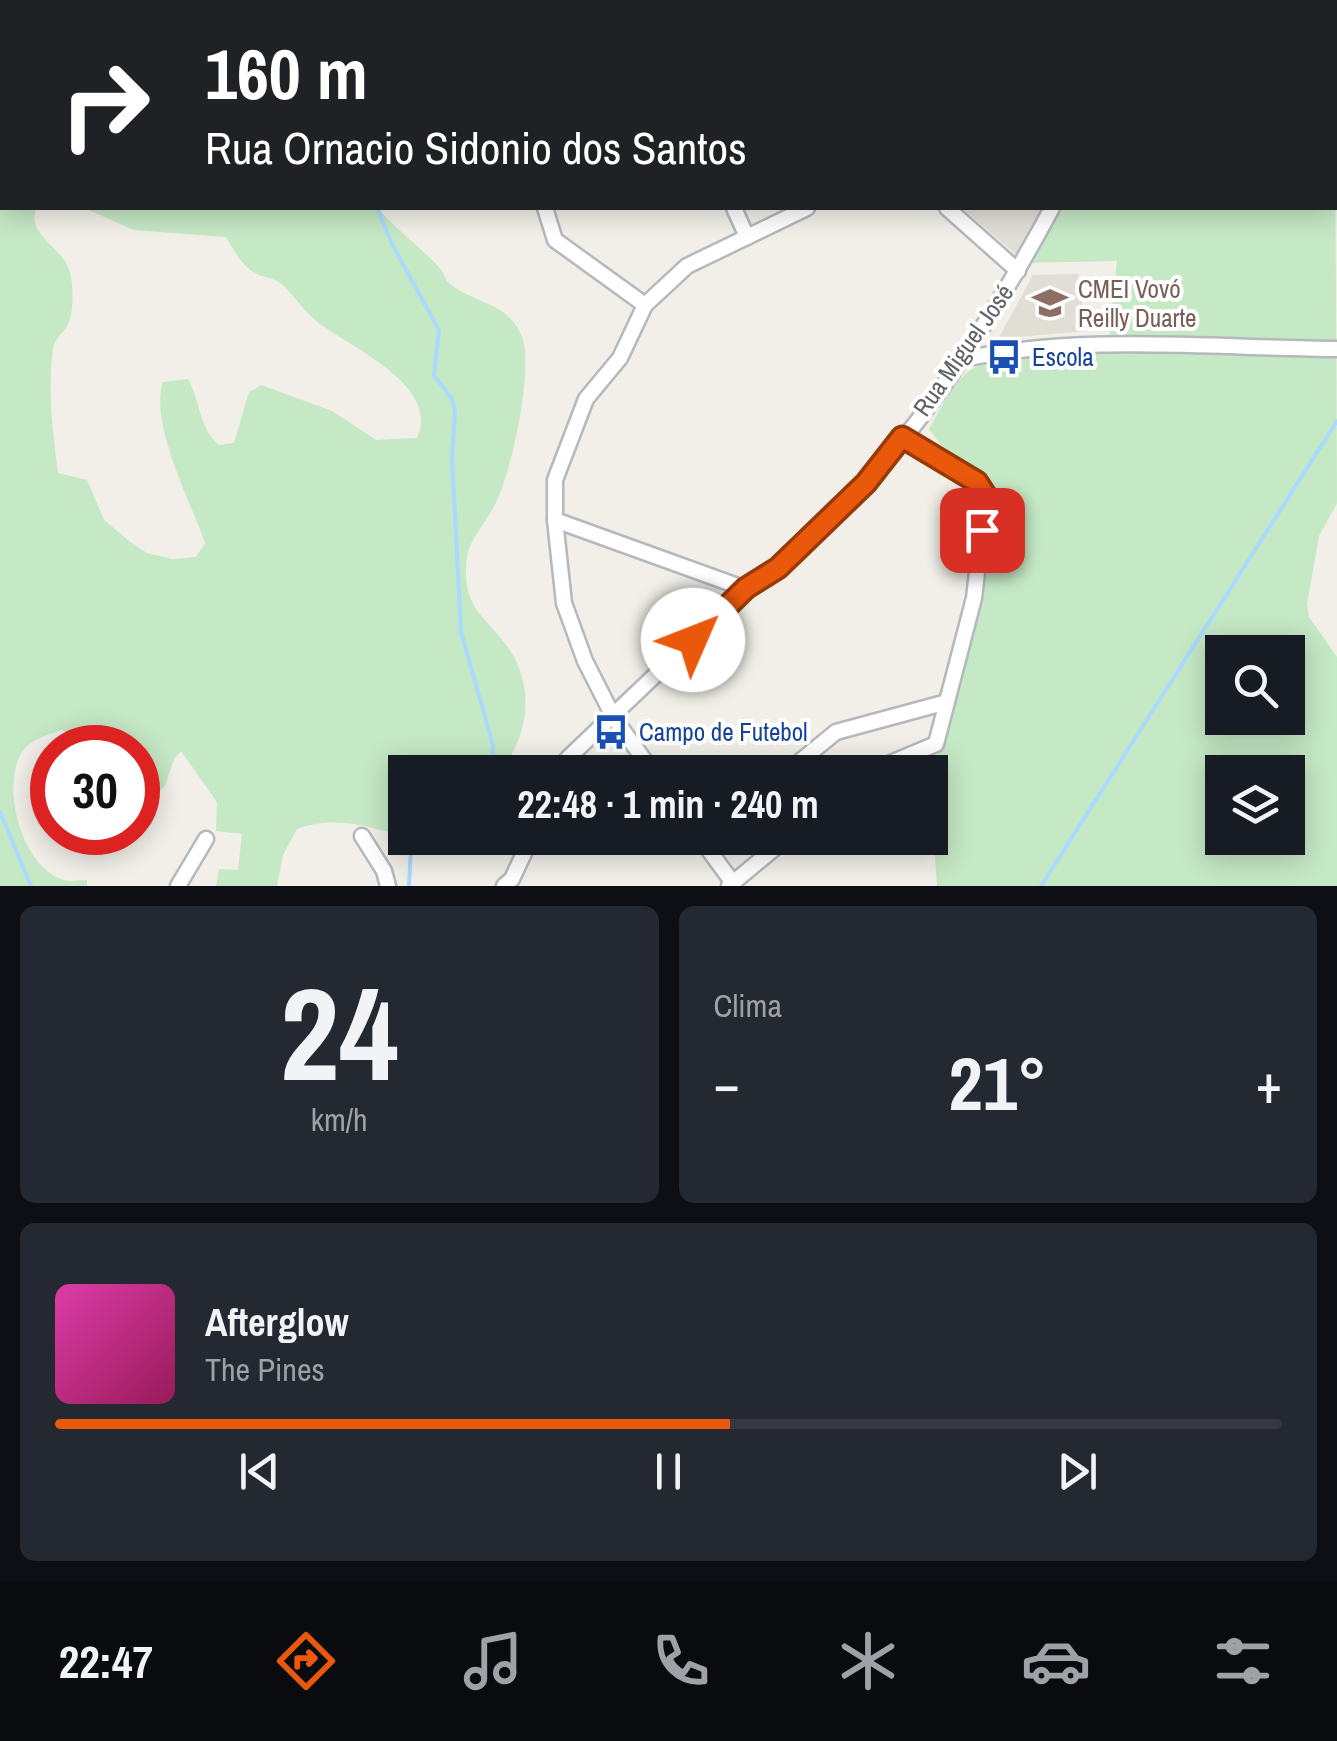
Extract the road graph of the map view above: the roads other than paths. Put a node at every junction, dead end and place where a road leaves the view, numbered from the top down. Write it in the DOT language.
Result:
graph roads {
  1 [pos="546,210"];
  2 [pos="735,210"];
  3 [pos="803,210"];
  4 [pos="950,210"];
  5 [pos="1051,210"];
  6 [pos="746,237"];
  7 [pos="1018,272"];
  8 [pos="645,305"];
  9 [pos="1337,349"];
  10 [pos="964,359"];
  11 [pos="902,437"];
  12 [pos="554,520"];
  13 [pos="746,588"];
  14 [pos="947,702"];
  15 [pos="614,718"];
  16 [pos="571,755"];
  17 [pos="641,755"];
  18 [pos="808,755"];
  19 [pos="910,755"];
  20 [pos="362,836"];
  21 [pos="206,839"];
  22 [pos="523,855"];
  23 [pos="716,855"];
  24 [pos="766,855"];
  25 [pos="731,884"];
  26 [pos="178,886"];
  27 [pos="388,886"];
  28 [pos="504,886"];
  1 -- 8 [label="street"];
  2 -- 6 [label="street"];
  3 -- 6 [label="street"];
  4 -- 7 [label="street"];
  5 -- 7 [label="street, Rua Miguel José"];
  6 -- 8 [label="street"];
  7 -- 10 [label="street, Rua Miguel José"];
  8 -- 12 [label="street"];
  9 -- 10 [label="street"];
  10 -- 11 [label="street, Rua Miguel José"];
  11 -- 13 [label="street, Rua Miguel José"];
  11 -- 14 [label="street"];
  12 -- 13 [label="street"];
  12 -- 15 [label="street"];
  13 -- 15 [label="street, Rua Miguel José"];
  14 -- 18 [label="street"];
  14 -- 19 [label="street"];
  15 -- 16 [label="street, Rua Miguel José"];
  15 -- 17 [label="street"];
  20 -- 27 [label="street"];
  21 -- 26 [label="street"];
  22 -- 28 [label="street"];
  23 -- 25 [label="street"];
  24 -- 25 [label="street"];
}
